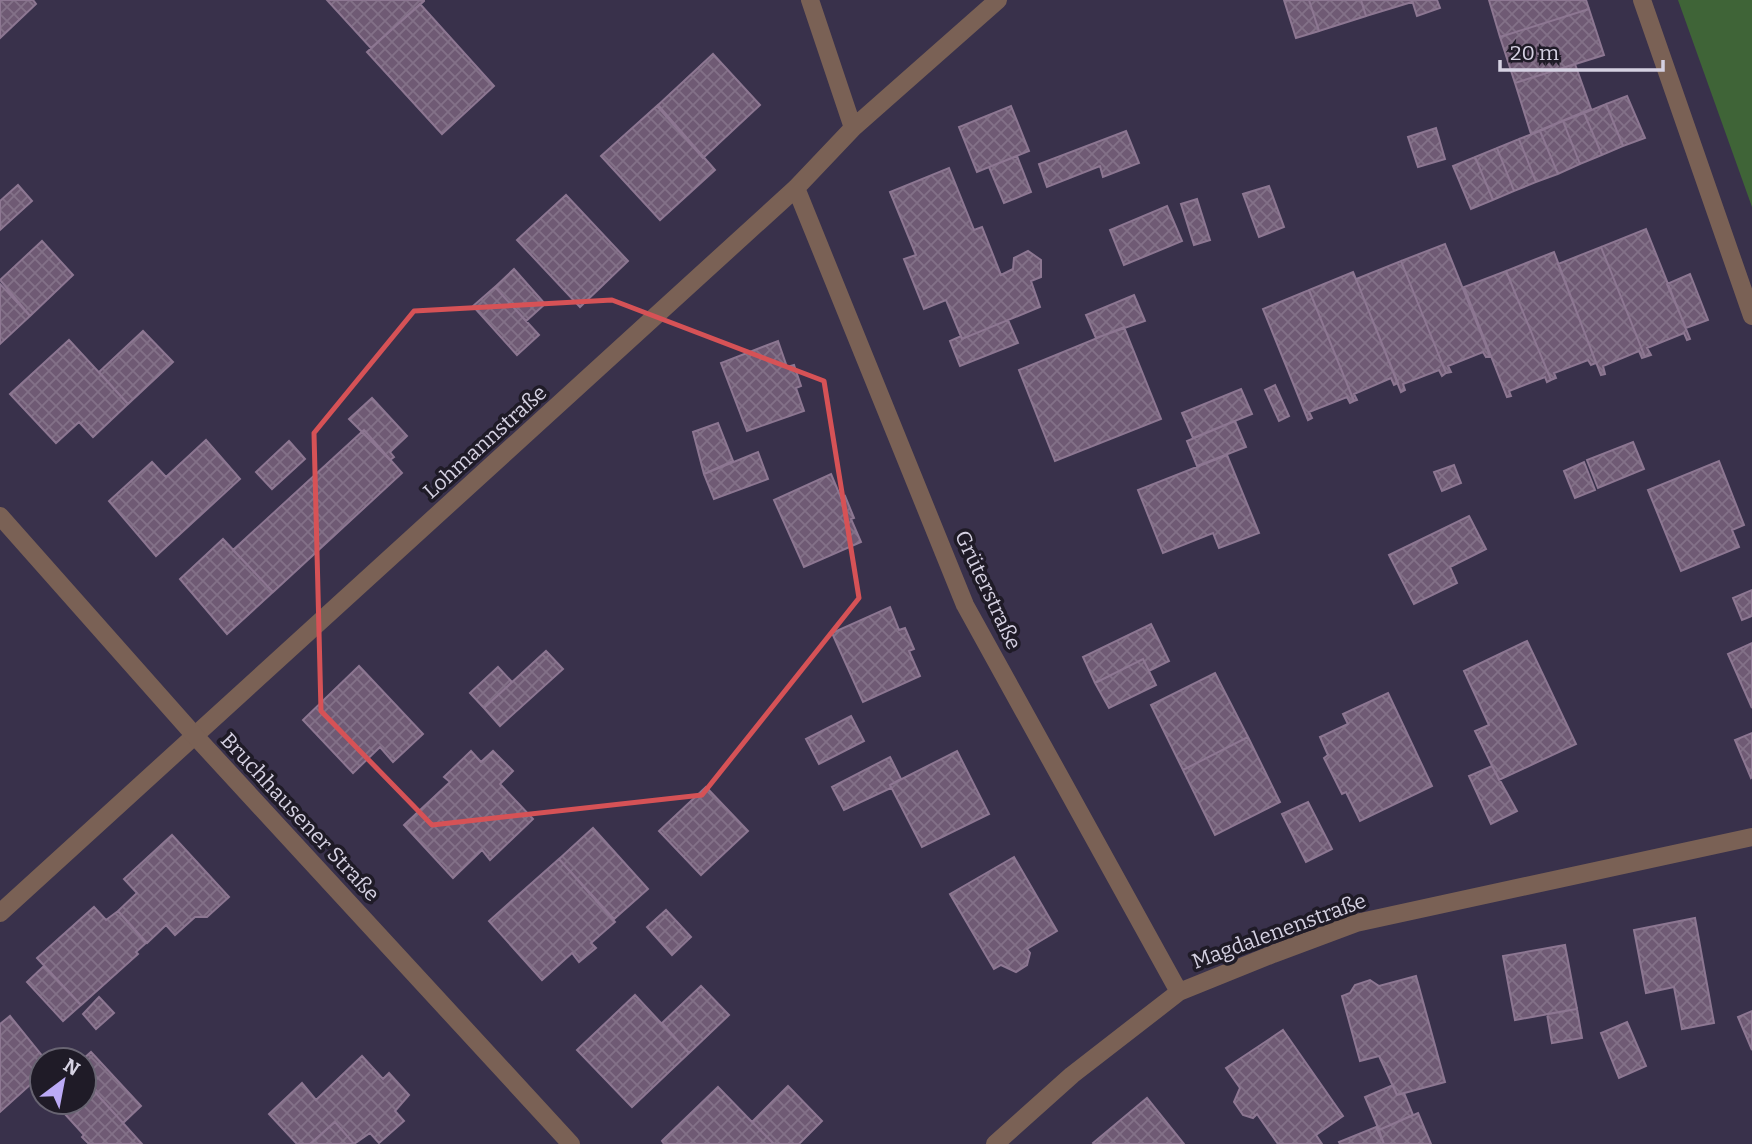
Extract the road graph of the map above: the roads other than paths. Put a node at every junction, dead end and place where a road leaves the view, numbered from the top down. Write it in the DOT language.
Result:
graph roads {
  1 [pos="810,0"];
  2 [pos="998,0"];
  3 [pos="1642,0"];
  4 [pos="853,128"];
  5 [pos="796,188"];
  6 [pos="1752,316"];
  7 [pos="0,516"];
  8 [pos="196,737"];
  9 [pos="1752,837"];
  10 [pos="0,914"];
  11 [pos="1180,992"];
  12 [pos="571,1144"];
  13 [pos="995,1144"];
  1 -- 4 [label="street"];
  2 -- 4 [label="street, Lohmannstraße"];
  3 -- 6 [label="street"];
  4 -- 5 [label="street, Lohmannstraße"];
  5 -- 8 [label="street, Lohmannstraße"];
  5 -- 11 [label="street, Grüterstraße"];
  7 -- 8 [label="street, Bruchhausener Straße"];
  8 -- 10 [label="street, Lohmannstraße"];
  8 -- 12 [label="street, Bruchhausener Straße"];
  9 -- 11 [label="street, Magdalenenstraße"];
  11 -- 13 [label="street, Magdalenenstraße"];
}
